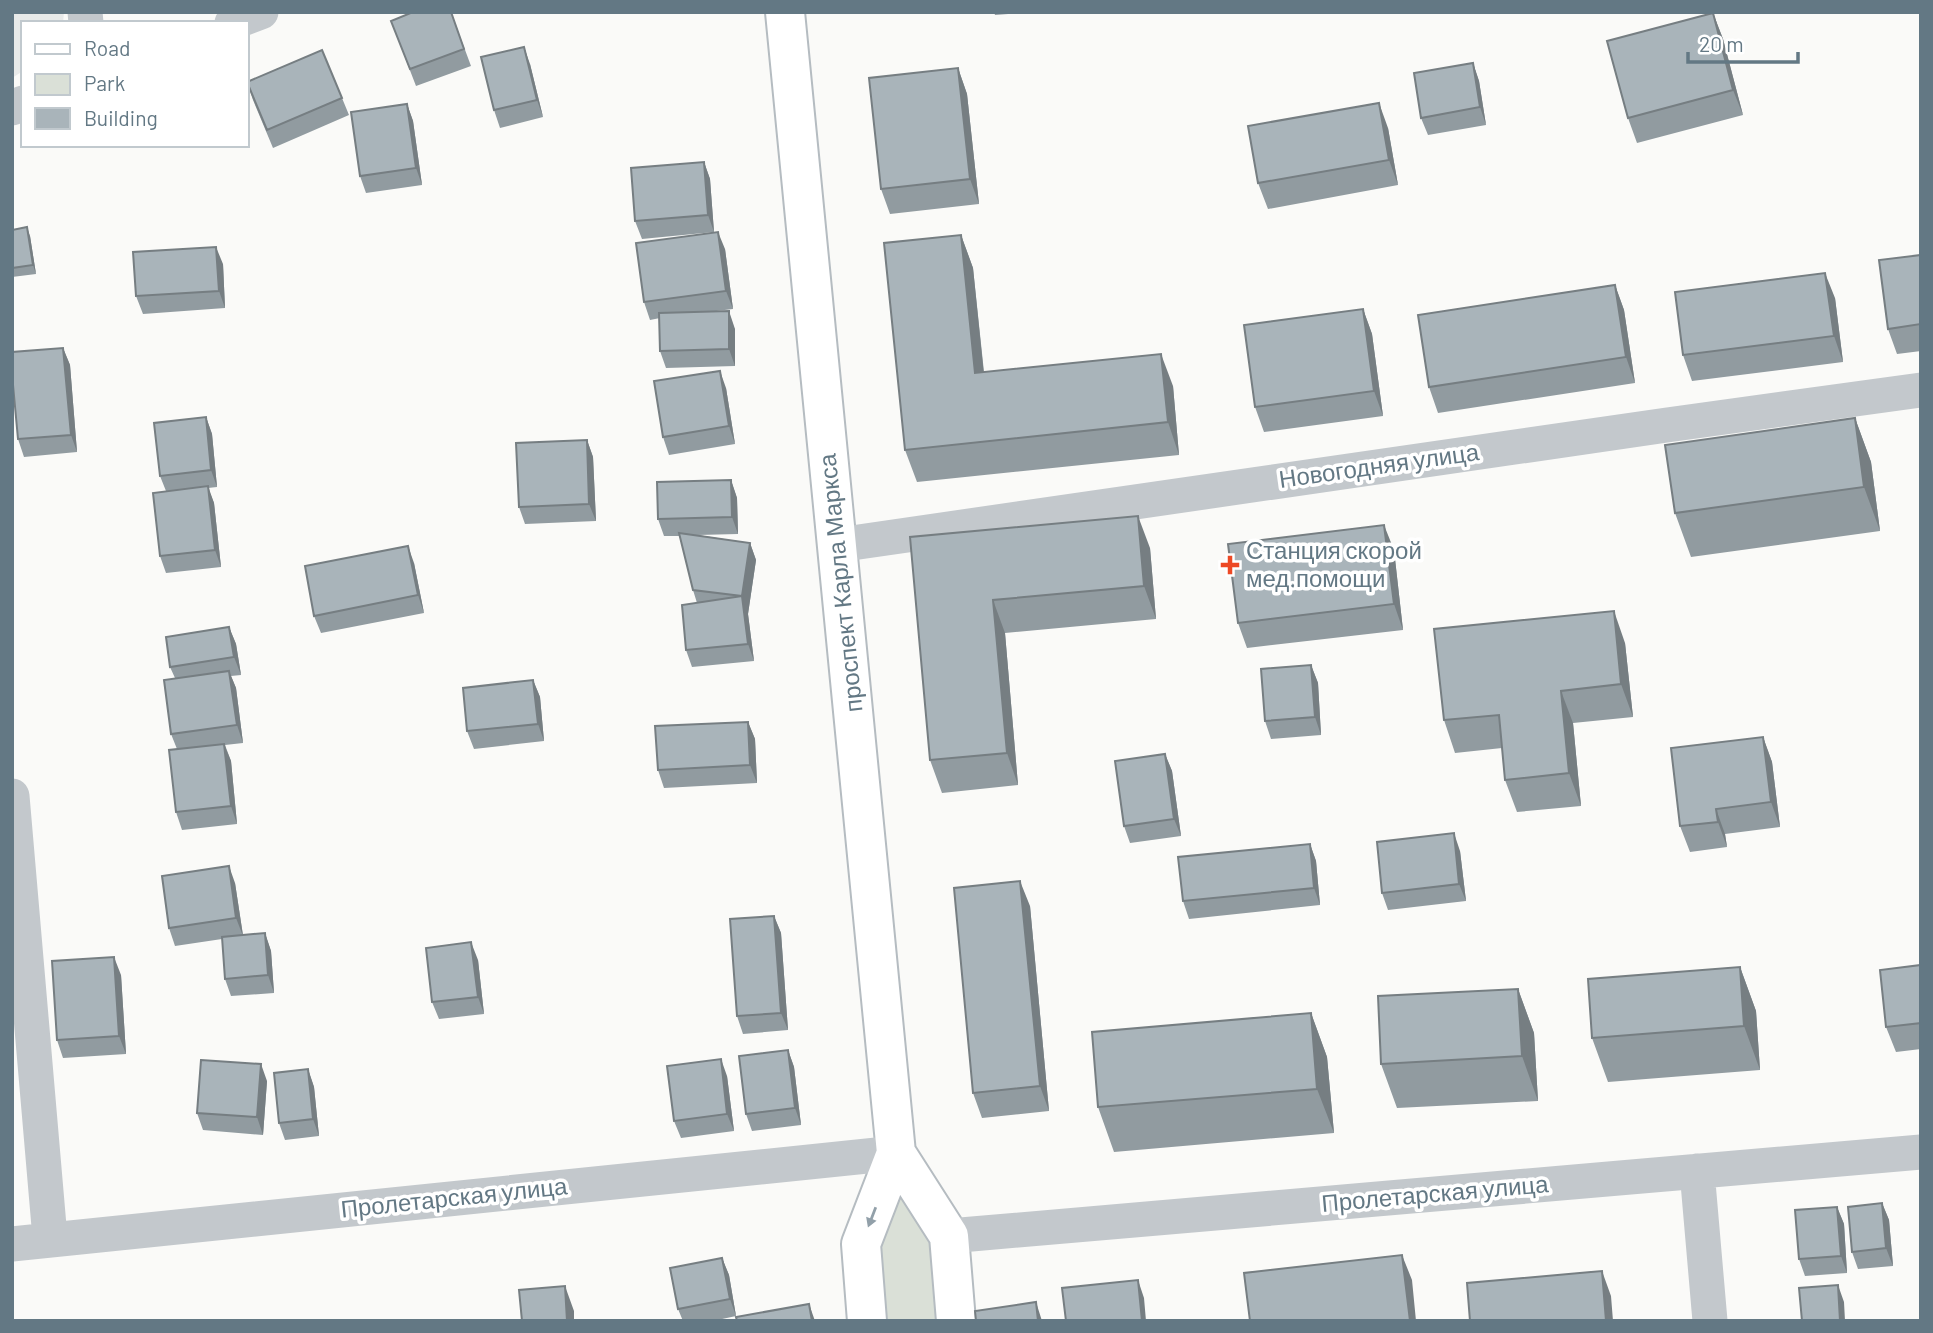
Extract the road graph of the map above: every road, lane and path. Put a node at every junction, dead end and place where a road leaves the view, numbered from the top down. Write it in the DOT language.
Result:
graph roads {
  1 [pos="261,12"];
  2 [pos="785,12"];
  3 [pos="237,21"];
  4 [pos="1921,390"];
  5 [pos="838,545"];
  6 [pos="12,796"];
  7 [pos="1921,1152"];
  8 [pos="896,1153"];
  9 [pos="1697,1171"];
  10 [pos="949,1236"];
  11 [pos="50,1238"];
  12 [pos="12,1244"];
  13 [pos="867,1321"];
  14 [pos="956,1321"];
  15 [pos="1710,1321"];
  1 -- 3 [label="street"];
  2 -- 5 [label="main road, проспект Карла Маркса"];
  4 -- 5 [label="street, Новогодняя улица"];
  5 -- 8 [label="main road, проспект Карла Маркса"];
  6 -- 11 [label="street"];
  7 -- 9 [label="street, Пролетарская улица"];
  8 -- 10 [label="main road, проспект Карла Маркса"];
  8 -- 11 [label="street, Пролетарская улица"];
  8 -- 13 [label="main road, проспект Карла Маркса, one-way"];
  9 -- 10 [label="street, Пролетарская улица"];
  9 -- 15 [label="street"];
  10 -- 14 [label="main road, проспект Карла Маркса"];
  11 -- 12 [label="street, Пролетарская улица"];
}
